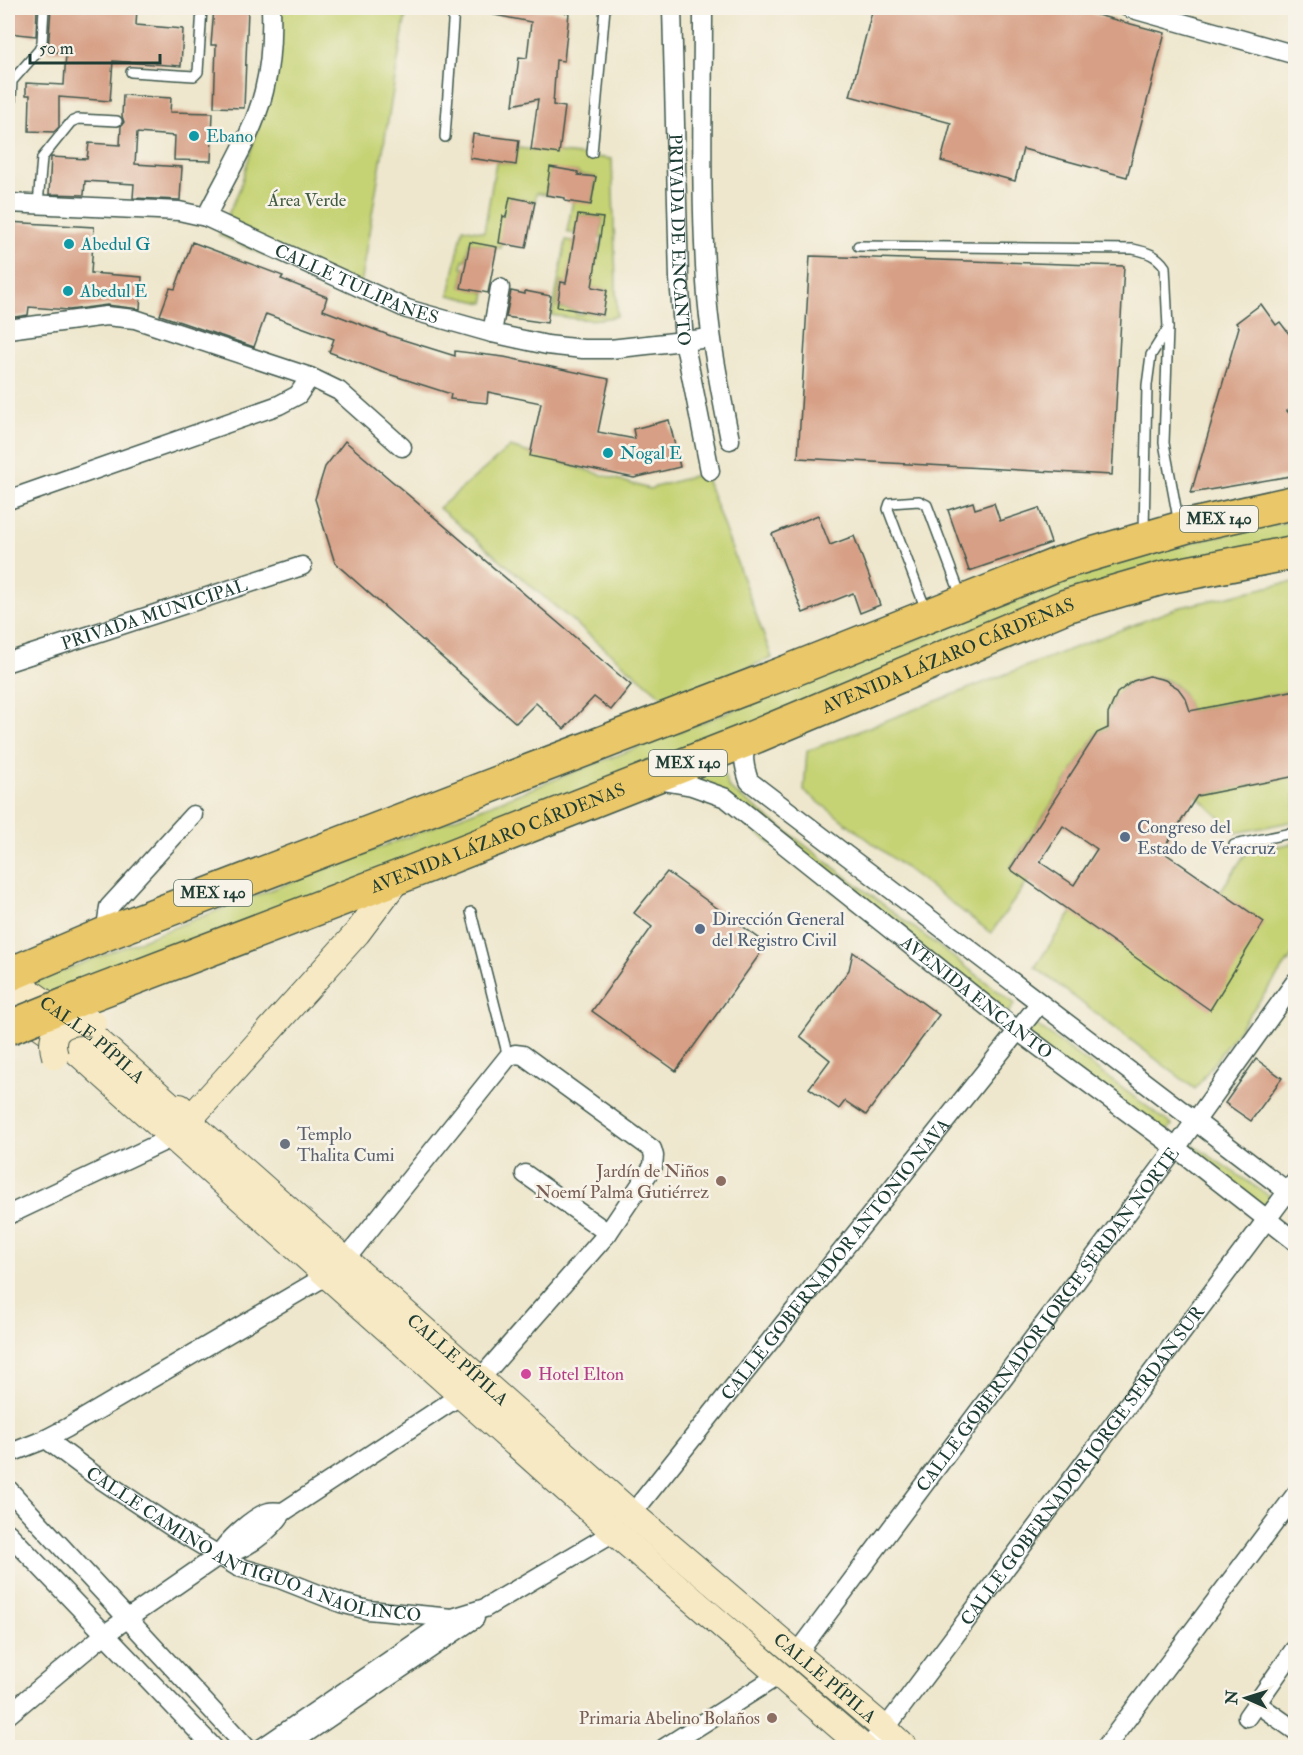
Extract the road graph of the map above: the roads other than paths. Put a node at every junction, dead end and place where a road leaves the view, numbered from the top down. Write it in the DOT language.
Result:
graph roads {
  1 [pos="44,8"];
  2 [pos="202,8"];
  3 [pos="271,8"];
  4 [pos="454,8"];
  5 [pos="605,8"];
  6 [pos="672,8"];
  7 [pos="703,8"];
  8 [pos="1129,8"];
  9 [pos="1296,55"];
  10 [pos="131,72"];
  11 [pos="117,121"];
  12 [pos="9,131"];
  13 [pos="445,137"];
  14 [pos="592,153"];
  15 [pos="8,202"];
  16 [pos="38,204"];
  17 [pos="206,217"];
  18 [pos="858,246"];
  19 [pos="500,288"];
  20 [pos="1168,328"];
  21 [pos="8,329"];
  22 [pos="492,333"];
  23 [pos="711,338"];
  24 [pos="684,340"];
  25 [pos="310,377"];
  26 [pos="730,440"];
  27 [pos="402,447"];
  28 [pos="710,471"];
  29 [pos="8,500"];
  30 [pos="1296,502"];
  31 [pos="1180,529"];
  32 [pos="1143,539"];
  33 [pos="1294,552"];
  34 [pos="302,566"];
  35 [pos="963,602"];
  36 [pos="928,615"];
  37 [pos="8,662"];
  38 [pos="747,740"];
  39 [pos="646,779"];
  40 [pos="194,815"];
  41 [pos="1296,832"];
  42 [pos="1234,845"];
  43 [pos="399,877"];
  44 [pos="342,899"];
  45 [pos="471,912"];
  46 [pos="357,933"];
  47 [pos="105,934"];
  48 [pos="8,976"];
  49 [pos="1296,981"];
  50 [pos="8,1004"];
  51 [pos="1039,1004"];
  52 [pos="90,1010"];
  53 [pos="8,1028"];
  54 [pos="1018,1031"];
  55 [pos="508,1058"];
  56 [pos="1195,1120"];
  57 [pos="180,1129"];
  58 [pos="1176,1148"];
  59 [pos="525,1174"];
  60 [pos="1293,1190"];
  61 [pos="8,1215"];
  62 [pos="1266,1221"];
  63 [pos="608,1233"];
  64 [pos="1296,1242"];
  65 [pos="335,1268"];
  66 [pos="470,1387"];
  67 [pos="46,1439"];
  68 [pos="8,1454"];
  69 [pos="8,1489"];
  70 [pos="1296,1494"];
  71 [pos="623,1523"];
  72 [pos="8,1533"];
  73 [pos="218,1556"];
  74 [pos="479,1614"];
  75 [pos="127,1617"];
  76 [pos="452,1618"];
  77 [pos="105,1634"];
  78 [pos="1294,1650"];
  79 [pos="797,1654"];
  80 [pos="779,1675"];
  81 [pos="8,1715"];
  82 [pos="885,1729"];
  83 [pos="1296,1731"];
  84 [pos="208,1746"];
  85 [pos="247,1748"];
  86 [pos="262,1748"];
  87 [pos="284,1748"];
  88 [pos="664,1748"];
  89 [pos="865,1748"];
  90 [pos="905,1748"];
  91 [pos="1105,1748"];
  1 -- 12 [label="lane"];
  2 -- 10 [label="lane"];
  3 -- 17 [label="street"];
  4 -- 13 [label="lane"];
  5 -- 14 [label="lane"];
  6 -- 24 [label="street, PRIVADA DE ENCANTO"];
  7 -- 23 [label="street, PRIVADA DE ENCANTO"];
  8 -- 9 [label="street"];
  11 -- 16 [label="lane"];
  15 -- 16 [label="street, CALLE TULIPANES"];
  16 -- 17 [label="street, CALLE TULIPANES"];
  17 -- 22 [label="street, CALLE TULIPANES"];
  18 -- 20 [label="lane"];
  19 -- 22 [label="street"];
  20 -- 31 [label="lane"];
  20 -- 32 [label="lane"];
  21 -- 25 [label="street"];
  22 -- 24 [label="street, CALLE TULIPANES"];
  23 -- 24 [label="street, CALLE TULIPANES"];
  23 -- 26 [label="street, PRIVADA DE ENCANTO"];
  24 -- 28 [label="street, PRIVADA DE ENCANTO"];
  25 -- 27 [label="street"];
  25 -- 29 [label="street"];
  30 -- 31 [label="highway, MEX 140"];
  31 -- 32 [label="highway, MEX 140"];
  32 -- 35 [label="highway, MEX 140"];
  33 -- 38 [label="highway, AVENIDA LÁZARO CÁRDENAS / MEX 140"];
  34 -- 37 [label="street, PRIVADA MUNICIPAL"];
  35 -- 36 [label="highway, MEX 140"];
  35 -- 36 [label="lane"];
  36 -- 47 [label="highway, MEX 140"];
  38 -- 39 [label="highway, AVENIDA LÁZARO CÁRDENAS / MEX 140"];
  38 -- 51 [label="street, AVENIDA ENCANTO"];
  39 -- 43 [label="highway, AVENIDA LÁZARO CÁRDENAS / MEX 140"];
  39 -- 54 [label="street, AVENIDA ENCANTO"];
  40 -- 47 [label="street"];
  41 -- 42 [label="lane"];
  43 -- 44 [label="highway, AVENIDA LÁZARO CÁRDENAS / MEX 140"];
  43 -- 46 [label="main road"];
  44 -- 46 [label="main road"];
  44 -- 52 [label="highway, AVENIDA LÁZARO CÁRDENAS / MEX 140"];
  45 -- 55 [label="lane"];
  46 -- 57 [label="main road"];
  47 -- 48 [label="highway, MEX 140"];
  48 -- 57 [label="main road, CALLE PÍPILA"];
  49 -- 56 [label="street, CALLE GOBERNADOR JORGE SERDÁN NORTE"];
  50 -- 57 [label="main road, CALLE PÍPILA"];
  51 -- 54 [label="street, CALLE GOBERNADOR ANTONIO NAVA"];
  51 -- 56 [label="street, AVENIDA ENCANTO"];
  52 -- 53 [label="highway, AVENIDA LÁZARO CÁRDENAS / MEX 140, bridge"];
  52 -- 57 [label="main road"];
  52 -- 57 [label="main road, bridge"];
  54 -- 58 [label="street, AVENIDA ENCANTO"];
  54 -- 71 [label="street, CALLE GOBERNADOR ANTONIO NAVA"];
  55 -- 63 [label="street"];
  55 -- 65 [label="street"];
  56 -- 58 [label="street, CALLE GOBERNADOR JORGE SERDÁN NORTE"];
  56 -- 60 [label="street, AVENIDA ENCANTO"];
  57 -- 61 [label="street"];
  57 -- 65 [label="main road, CALLE PÍPILA"];
  58 -- 62 [label="street, AVENIDA ENCANTO"];
  58 -- 79 [label="street, CALLE GOBERNADOR JORGE SERDÁN NORTE"];
  59 -- 63 [label="street"];
  60 -- 62 [label="street, CALLE GOBERNADOR JORGE SERDÁN SUR"];
  62 -- 64 [label="street, AVENIDA ENCANTO"];
  62 -- 82 [label="street, CALLE GOBERNADOR JORGE SERDÁN SUR"];
  63 -- 66 [label="street"];
  65 -- 66 [label="main road, CALLE PÍPILA"];
  65 -- 67 [label="street"];
  66 -- 71 [label="main road, CALLE PÍPILA"];
  66 -- 73 [label="street"];
  67 -- 68 [label="street"];
  67 -- 73 [label="street, CALLE CAMINO ANTIGUO A NAOLINCO"];
  69 -- 75 [label="street"];
  70 -- 91 [label="street"];
  71 -- 74 [label="street, CALLE GOBERNADOR ANTONIO NAVA"];
  71 -- 79 [label="main road, CALLE PÍPILA"];
  71 -- 80 [label="main road, CALLE PÍPILA"];
  72 -- 77 [label="street"];
  73 -- 75 [label="street"];
  73 -- 76 [label="street, CALLE CAMINO ANTIGUO A NAOLINCO"];
  74 -- 76 [label="street, CALLE GOBERNADOR ANTONIO NAVA"];
  74 -- 87 [label="street, CALLE GOBERNADOR ANTONIO NAVA"];
  75 -- 77 [label="street"];
  75 -- 85 [label="street"];
  76 -- 86 [label="street, CALLE GOBERNADOR ANTONIO NAVA"];
  77 -- 81 [label="street"];
  77 -- 84 [label="street"];
  78 -- 83 [label="street"];
  79 -- 82 [label="main road, CALLE PÍPILA"];
  80 -- 88 [label="street"];
  80 -- 89 [label="main road, CALLE PÍPILA"];
  82 -- 89 [label="street, CALLE GOBERNADOR JORGE SERDÁN SUR"];
  82 -- 90 [label="main road, CALLE PÍPILA"];
}
